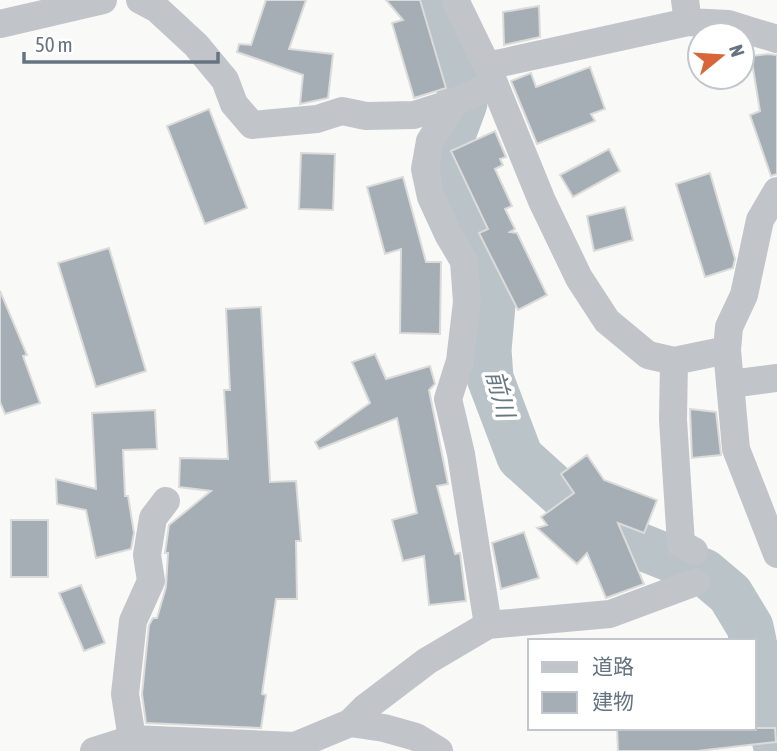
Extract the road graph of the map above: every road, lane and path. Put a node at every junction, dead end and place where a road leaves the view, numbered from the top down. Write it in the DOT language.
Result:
graph roads {
  1 [pos="103,0"];
  2 [pos="140,0"];
  3 [pos="455,0"];
  4 [pos="687,11"];
  5 [pos="0,24"];
  6 [pos="777,39"];
  7 [pos="477,86"];
  8 [pos="777,191"];
  9 [pos="727,350"];
  10 [pos="674,361"];
  11 [pos="777,378"];
  12 [pos="730,384"];
  13 [pos="166,501"];
  14 [pos="694,551"];
  15 [pos="777,554"];
  16 [pos="696,582"];
  17 [pos="488,625"];
  18 [pos="350,723"];
  19 [pos="132,739"];
  20 [pos="295,749"];
  21 [pos="94,751"];
  22 [pos="439,751"];
  1 -- 5 [label="street"];
  2 -- 7 [label="street"];
  3 -- 7 [label="street"];
  4 -- 6 [label="street"];
  4 -- 7 [label="street"];
  7 -- 10 [label="street"];
  7 -- 17 [label="street"];
  8 -- 9 [label="street"];
  9 -- 10 [label="street"];
  9 -- 12 [label="street"];
  10 -- 14 [label="street"];
  11 -- 12 [label="street"];
  12 -- 15 [label="street"];
  13 -- 19 [label="street"];
  16 -- 17 [label="street"];
  17 -- 18 [label="street"];
  18 -- 20 [label="street"];
  18 -- 22 [label="street"];
  19 -- 20 [label="street"];
  19 -- 21 [label="street"];
}
